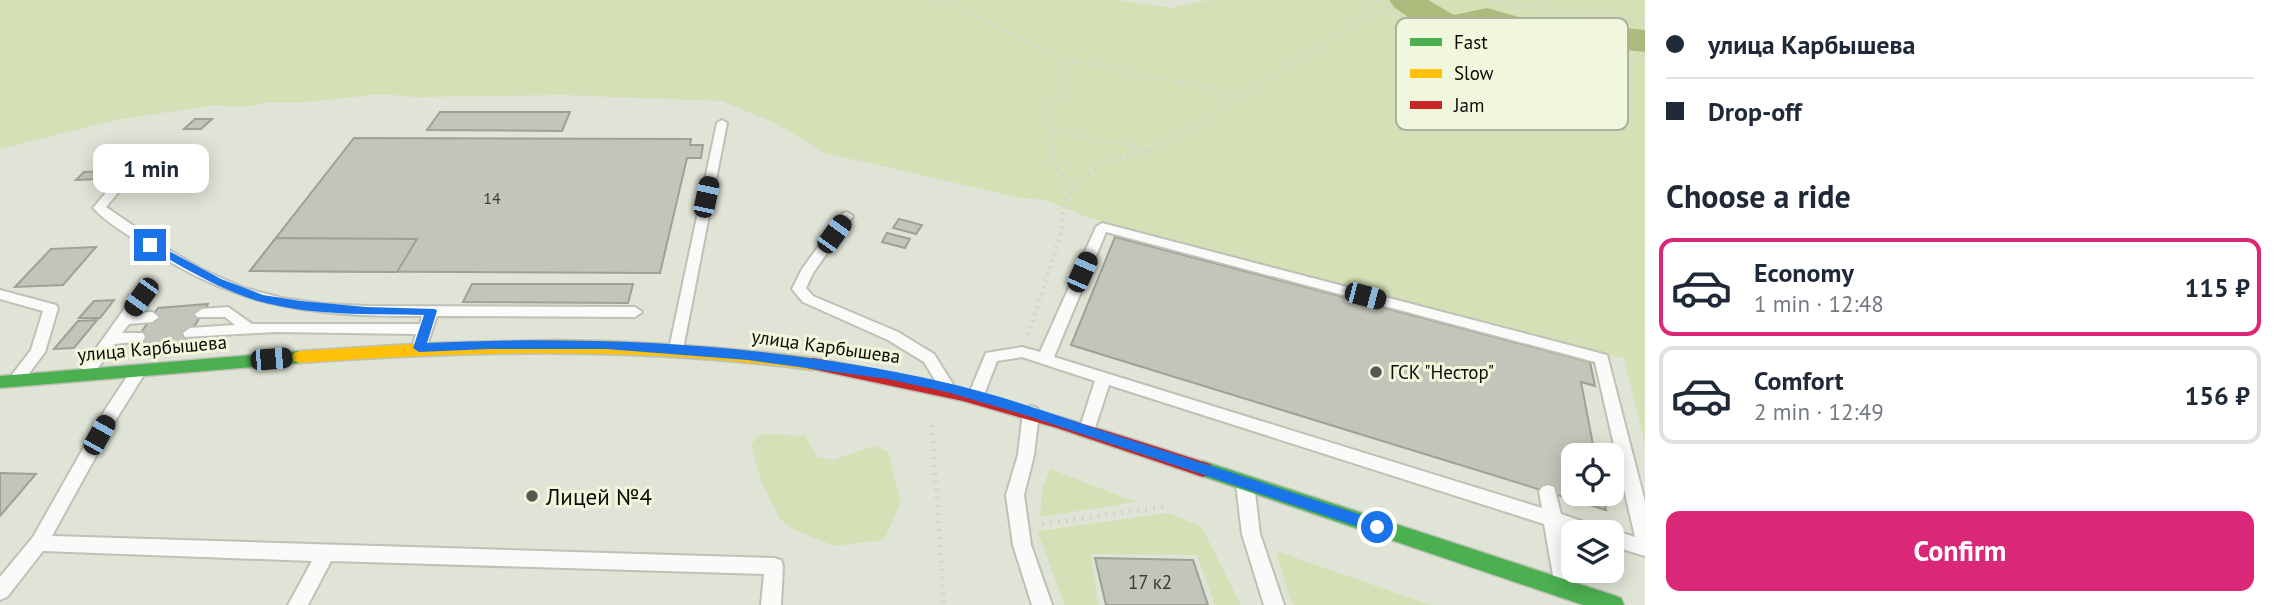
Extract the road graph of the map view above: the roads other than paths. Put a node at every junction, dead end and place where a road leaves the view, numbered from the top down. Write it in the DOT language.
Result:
graph roads {
  1 [pos="722,123"];
  2 [pos="142,157"];
  3 [pos="847,216"];
  4 [pos="0,294"];
  5 [pos="141,297"];
  6 [pos="431,311"];
  7 [pos="635,312"];
  8 [pos="202,314"];
  9 [pos="152,317"];
  10 [pos="125,319"];
  11 [pos="249,329"];
  12 [pos="426,329"];
  13 [pos="190,333"];
  14 [pos="138,337"];
  15 [pos="110,339"];
  16 [pos="419,348"];
  17 [pos="676,349"];
  18 [pos="1045,359"];
  19 [pos="139,370"];
  20 [pos="85,374"];
  21 [pos="1104,378"];
  22 [pos="8,381"];
  23 [pos="947,387"];
  24 [pos="976,396"];
  25 [pos="1031,412"];
  26 [pos="1087,430"];
  27 [pos="1245,482"];
  28 [pos="1548,492"];
  29 [pos="1553,519"];
  30 [pos="1561,522"];
  31 [pos="1645,538"];
  32 [pos="1624,542"];
  33 [pos="39,543"];
  34 [pos="1645,548"];
  35 [pos="326,553"];
  36 [pos="1565,589"];
  37 [pos="0,591"];
  38 [pos="298,605"];
  39 [pos="771,605"];
  40 [pos="1042,605"];
  41 [pos="1274,605"];
  42 [pos="1613,605"];
  1 -- 17 [label="lane"];
  2 -- 6 [label="lane"];
  3 -- 23 [label="lane"];
  4 -- 22 [label="lane"];
  5 -- 10 [label="lane"];
  6 -- 7 [label="lane"];
  6 -- 12 [label="lane"];
  8 -- 11 [label="lane"];
  9 -- 10 [label="lane"];
  10 -- 15 [label="lane"];
  11 -- 12 [label="lane"];
  11 -- 13 [label="lane"];
  12 -- 16 [label="lane"];
  14 -- 15 [label="lane"];
  15 -- 20 [label="lane"];
  16 -- 17 [label="street, улица Карбышева"];
  16 -- 19 [label="street, улица Карбышева"];
  17 -- 23 [label="street, улица Карбышева"];
  18 -- 21 [label="lane"];
  18 -- 24 [label="lane"];
  18 -- 31 [label="lane"];
  19 -- 20 [label="street, улица Карбышева"];
  19 -- 33 [label="lane"];
  20 -- 22 [label="street, улица Карбышева"];
  21 -- 26 [label="lane"];
  21 -- 29 [label="lane"];
  23 -- 24 [label="street, улица Карбышева"];
  24 -- 25 [label="street, улица Карбышева"];
  25 -- 26 [label="street, улица Карбышева"];
  25 -- 40 [label="lane"];
  26 -- 27 [label="street, улица Карбышева"];
  27 -- 36 [label="street, улица Карбышева"];
  27 -- 41 [label="lane"];
  28 -- 29 [label="lane"];
  29 -- 30 [label="lane"];
  29 -- 36 [label="lane"];
  32 -- 34 [label="lane"];
  33 -- 35 [label="lane"];
  33 -- 37 [label="lane"];
  35 -- 38 [label="lane"];
  35 -- 39 [label="lane"];
  36 -- 42 [label="street, улица Карбышева"];
}
